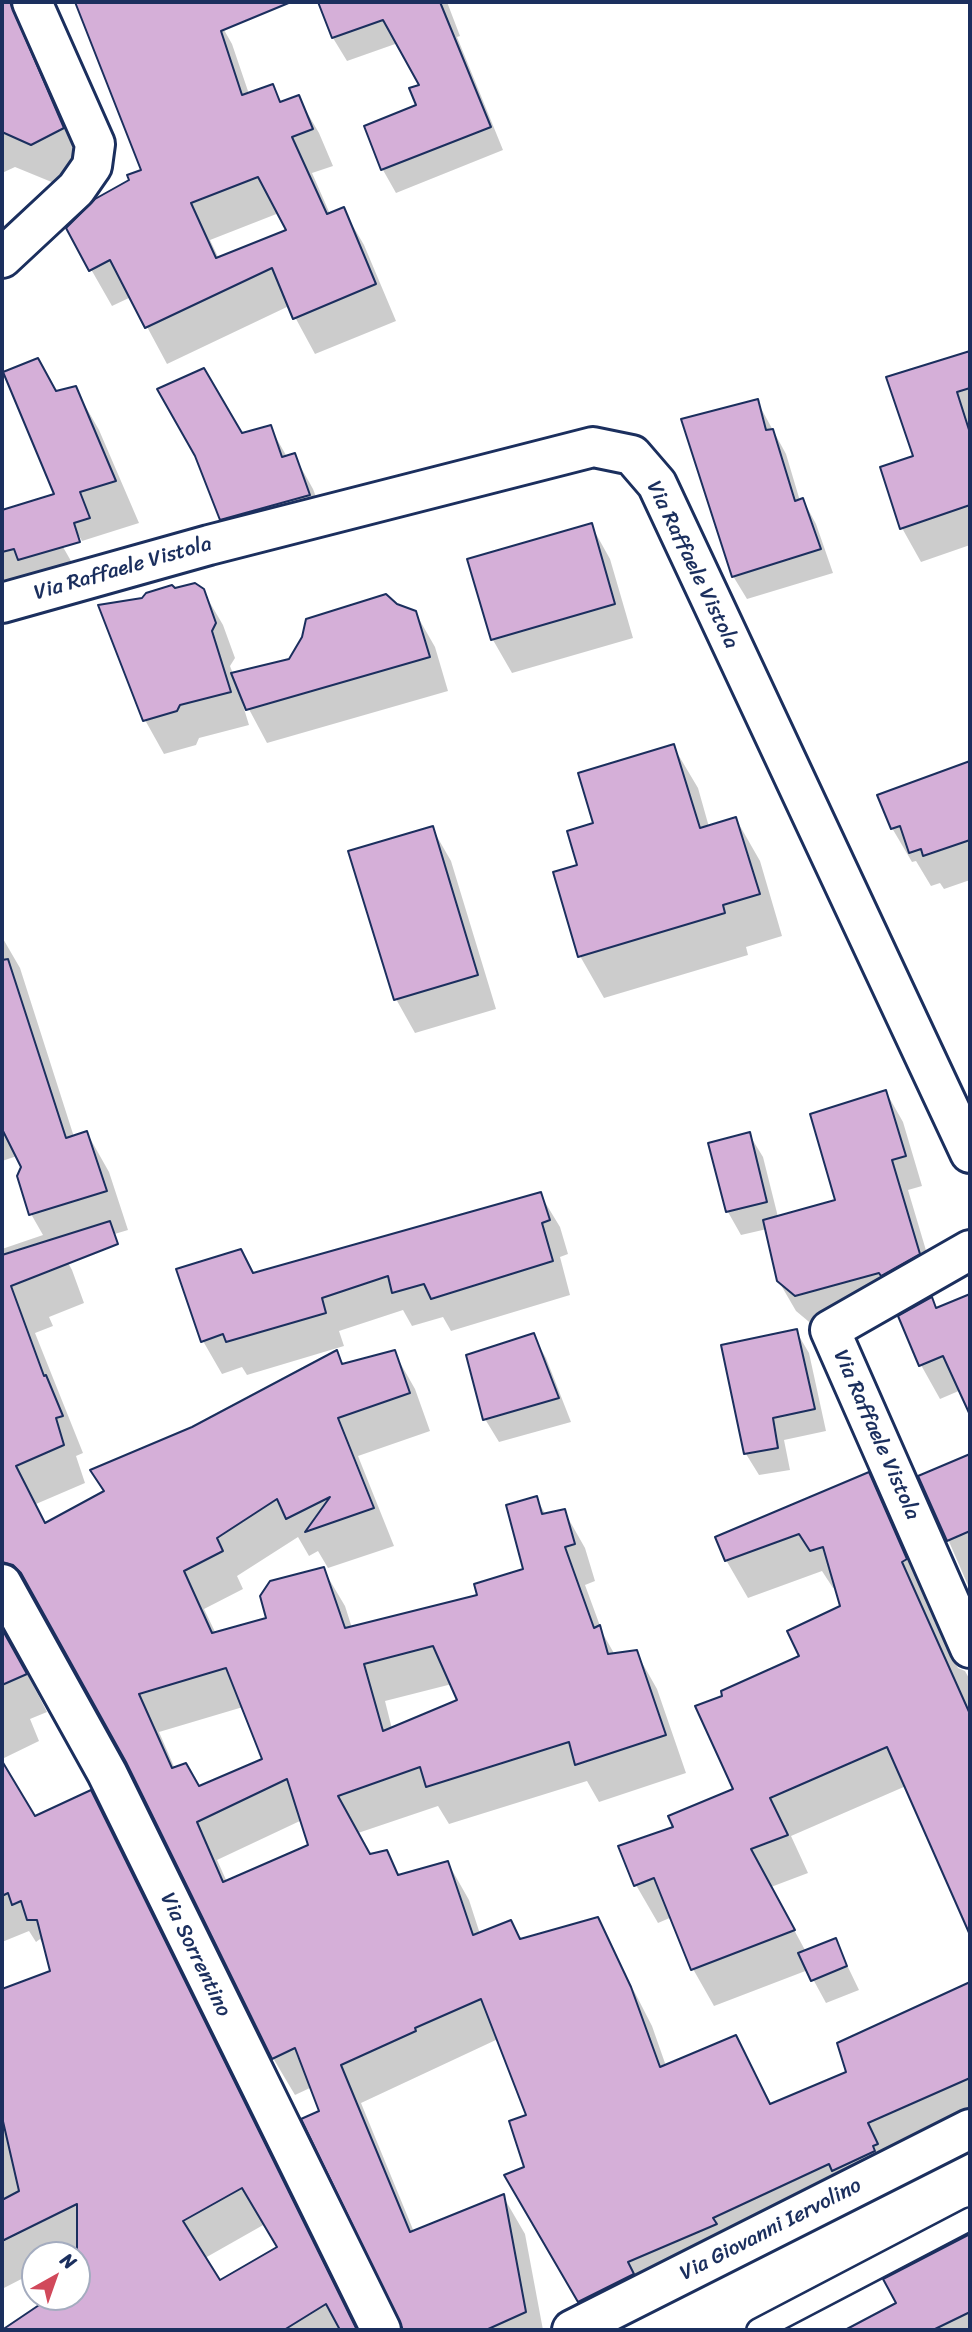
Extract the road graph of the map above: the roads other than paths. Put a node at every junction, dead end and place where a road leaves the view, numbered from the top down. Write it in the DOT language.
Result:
graph roads {
  1 [pos="32,2"];
  2 [pos="2,258"];
  3 [pos="2,603"];
  4 [pos="970,1153"];
  5 [pos="970,1250"];
  6 [pos="2,1584"];
  7 [pos="970,1648"];
  8 [pos="970,2129"];
  9 [pos="970,2219"];
  10 [pos="583,2328"];
  11 [pos="381,2330"];
  12 [pos="758,2330"];
  1 -- 2 [label="street"];
  3 -- 4 [label="street, Via Raffaele Vistola"];
  5 -- 7 [label="street, Via Raffaele Vistola"];
  6 -- 11 [label="street, Via Sorrentino"];
  8 -- 10 [label="street, Via Giovanni Iervolino"];
  9 -- 12 [label="lane"];
}
